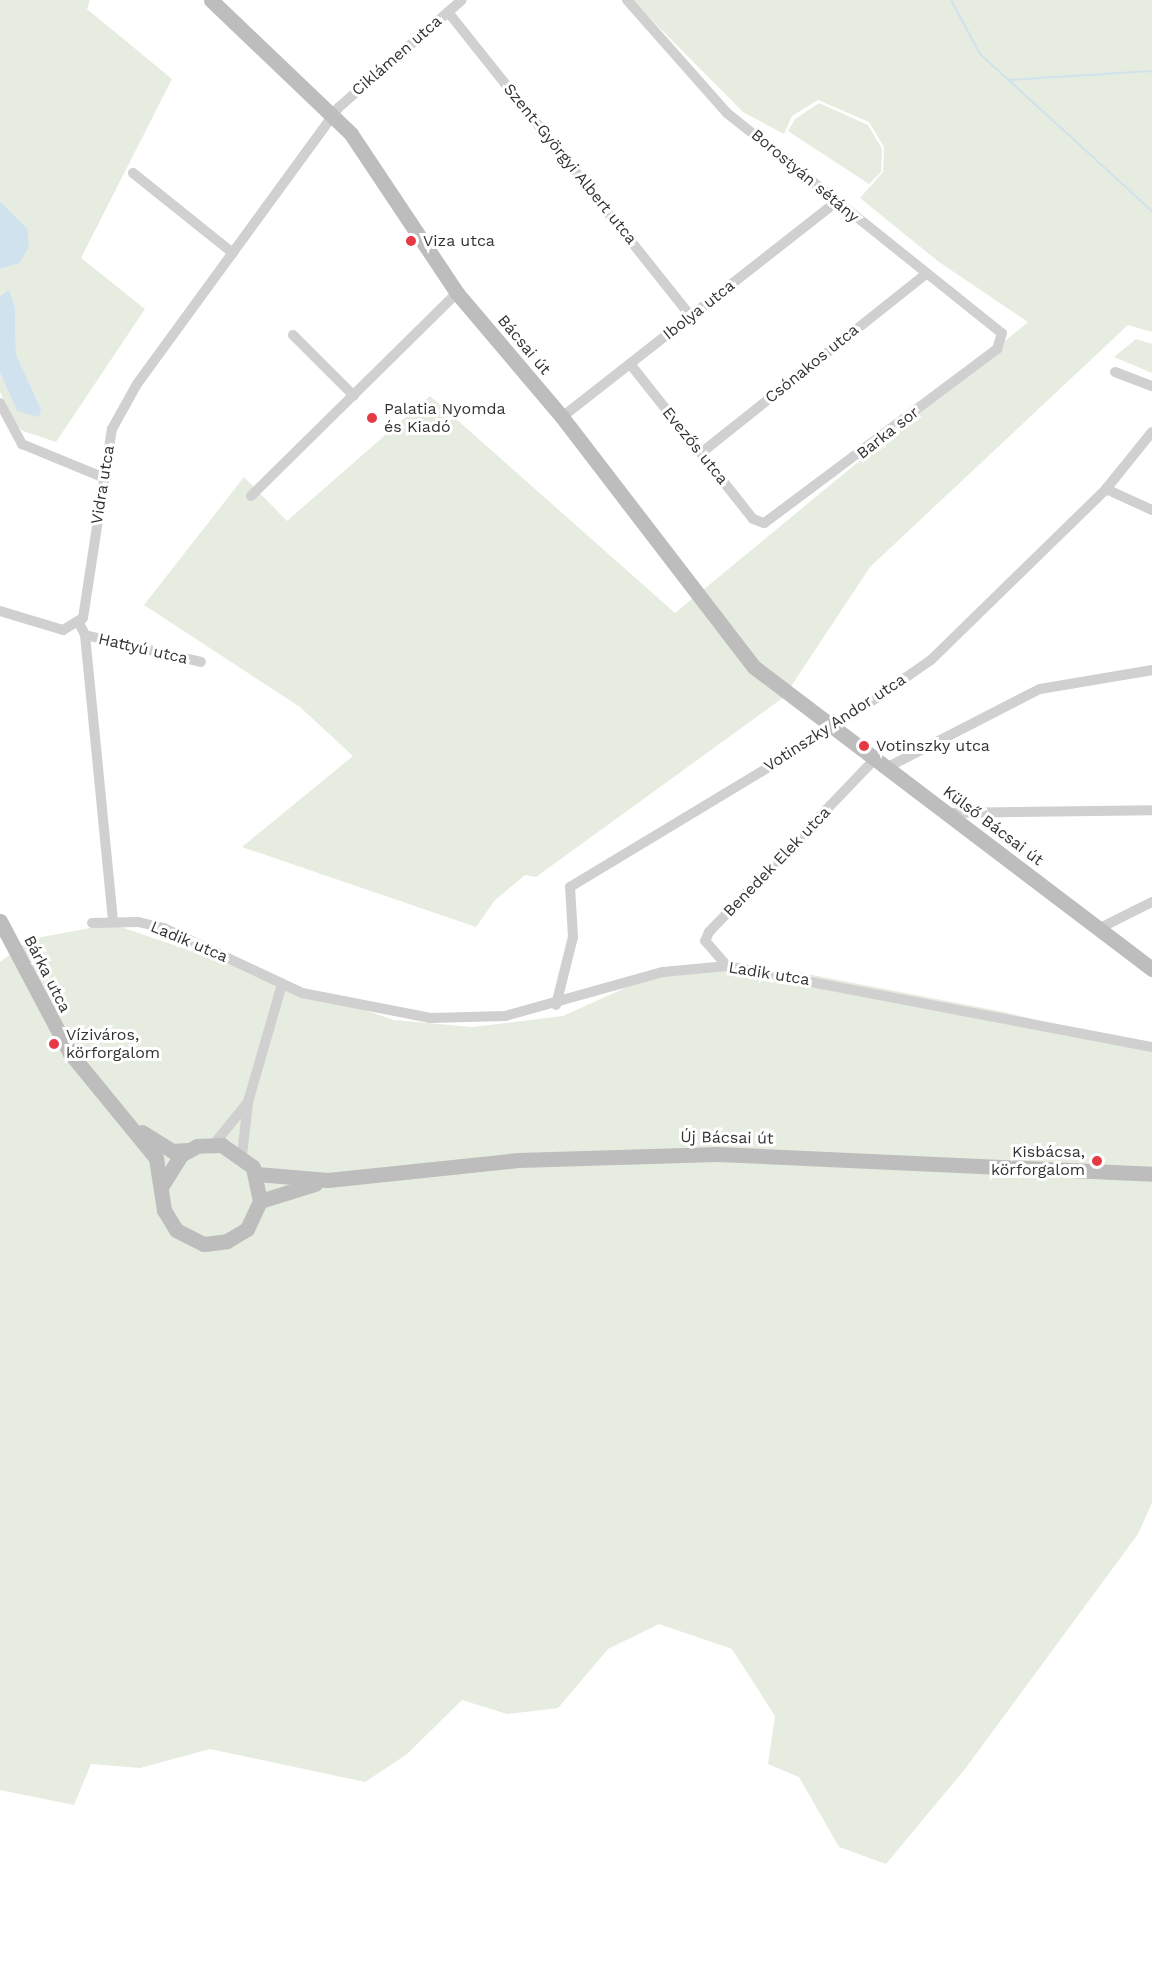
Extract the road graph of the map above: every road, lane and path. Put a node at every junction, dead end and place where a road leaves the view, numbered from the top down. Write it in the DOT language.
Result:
graph roads {
  1 [pos="212,0"];
  2 [pos="462,0"];
  3 [pos="627,0"];
  4 [pos="448,12"];
  5 [pos="334,114"];
  6 [pos="133,172"];
  7 [pos="836,202"];
  8 [pos="233,253"];
  9 [pos="925,275"];
  10 [pos="457,293"];
  11 [pos="691,316"];
  12 [pos="1002,333"];
  13 [pos="293,335"];
  14 [pos="630,364"];
  15 [pos="1115,372"];
  16 [pos="1152,386"];
  17 [pos="354,396"];
  18 [pos="0,403"];
  19 [pos="562,417"];
  20 [pos="1152,432"];
  21 [pos="701,453"];
  22 [pos="102,477"];
  23 [pos="1106,489"];
  24 [pos="251,496"];
  25 [pos="1152,510"];
  26 [pos="764,523"];
  27 [pos="0,611"];
  28 [pos="79,623"];
  29 [pos="85,635"];
  30 [pos="201,662"];
  31 [pos="1152,670"];
  32 [pos="810,714"];
  33 [pos="832,729"];
  34 [pos="880,764"];
  35 [pos="1152,810"];
  36 [pos="946,813"];
  37 [pos="1152,902"];
  38 [pos="113,920"];
  39 [pos="0,921"];
  40 [pos="92,923"];
  41 [pos="1098,929"];
  42 [pos="727,966"];
  43 [pos="1152,969"];
  44 [pos="282,984"];
  45 [pos="556,1005"];
  46 [pos="1152,1047"];
  47 [pos="248,1102"];
  48 [pos="131,1126"];
  49 [pos="214,1144"];
  50 [pos="188,1150"];
  51 [pos="242,1155"];
  52 [pos="257,1174"];
  53 [pos="1125,1174"];
  54 [pos="1152,1174"];
  55 [pos="328,1180"];
  56 [pos="1152,1185"];
  57 [pos="162,1186"];
  58 [pos="261,1201"];
  1 -- 5 [label="street, Bácsai út"];
  2 -- 4 [label="street, Ciklámen utca"];
  3 -- 7 [label="street, Borostyán sétány"];
  4 -- 5 [label="street, Ciklámen utca"];
  4 -- 11 [label="street, Szent-Györgyi Albert utca"];
  5 -- 8 [label="street, Vidra utca"];
  5 -- 10 [label="street, Bácsai út"];
  6 -- 8 [label="street"];
  7 -- 9 [label="street, Borostyán sétány"];
  7 -- 11 [label="street, Ibolya utca"];
  8 -- 22 [label="street, Vidra utca"];
  9 -- 12 [label="street, Borostyán sétány"];
  9 -- 21 [label="street, Csónakos utca"];
  10 -- 17 [label="street"];
  10 -- 19 [label="street, Bácsai út"];
  11 -- 14 [label="street, Ibolya utca"];
  12 -- 26 [label="street, Barka sor"];
  13 -- 17 [label="street"];
  14 -- 19 [label="street, Ibolya utca"];
  14 -- 21 [label="street, Evezős utca"];
  15 -- 16 [label="street"];
  17 -- 24 [label="street"];
  18 -- 22 [label="street"];
  19 -- 32 [label="street, Bácsai út"];
  20 -- 23 [label="street, Votinszky Andor utca"];
  21 -- 26 [label="street, Evezős utca"];
  22 -- 28 [label="street, Vidra utca"];
  23 -- 25 [label="street"];
  23 -- 33 [label="street, Votinszky Andor utca"];
  27 -- 28 [label="street, Hattyú utca"];
  28 -- 29 [label="street"];
  29 -- 30 [label="street, Hattyú utca"];
  29 -- 38 [label="street"];
  31 -- 34 [label="street, Benedek Elek utca"];
  32 -- 33 [label="street, Külső Bácsai út"];
  33 -- 34 [label="street, Külső Bácsai út"];
  33 -- 45 [label="street, Votinszky Andor utca"];
  34 -- 36 [label="street, Külső Bácsai út"];
  34 -- 42 [label="street, Benedek Elek utca"];
  35 -- 36 [label="street"];
  36 -- 41 [label="street, Külső Bácsai út"];
  37 -- 41 [label="street"];
  38 -- 40 [label="street, Ladik utca"];
  38 -- 44 [label="street, Ladik utca"];
  39 -- 48 [label="street, Bárka utca"];
  41 -- 43 [label="street, Külső Bácsai út"];
  42 -- 45 [label="street, Ladik utca"];
  42 -- 46 [label="street, Ladik utca"];
  44 -- 45 [label="street, Ladik utca"];
  44 -- 47 [label="street"];
  47 -- 49 [label="street"];
  47 -- 51 [label="street"];
  48 -- 50 [label="street"];
  48 -- 57 [label="street"];
  49 -- 50 [label="street"];
  49 -- 51 [label="street"];
  50 -- 57 [label="street"];
  51 -- 52 [label="street"];
  52 -- 55 [label="street, Új Bácsai út"];
  52 -- 58 [label="street"];
  53 -- 54 [label="street, Új Bácsai út"];
  53 -- 55 [label="street, Új Bácsai út"];
  53 -- 56 [label="street, Új Bácsai út"];
  55 -- 58 [label="street, Új Bácsai út"];
  57 -- 58 [label="street"];
}
